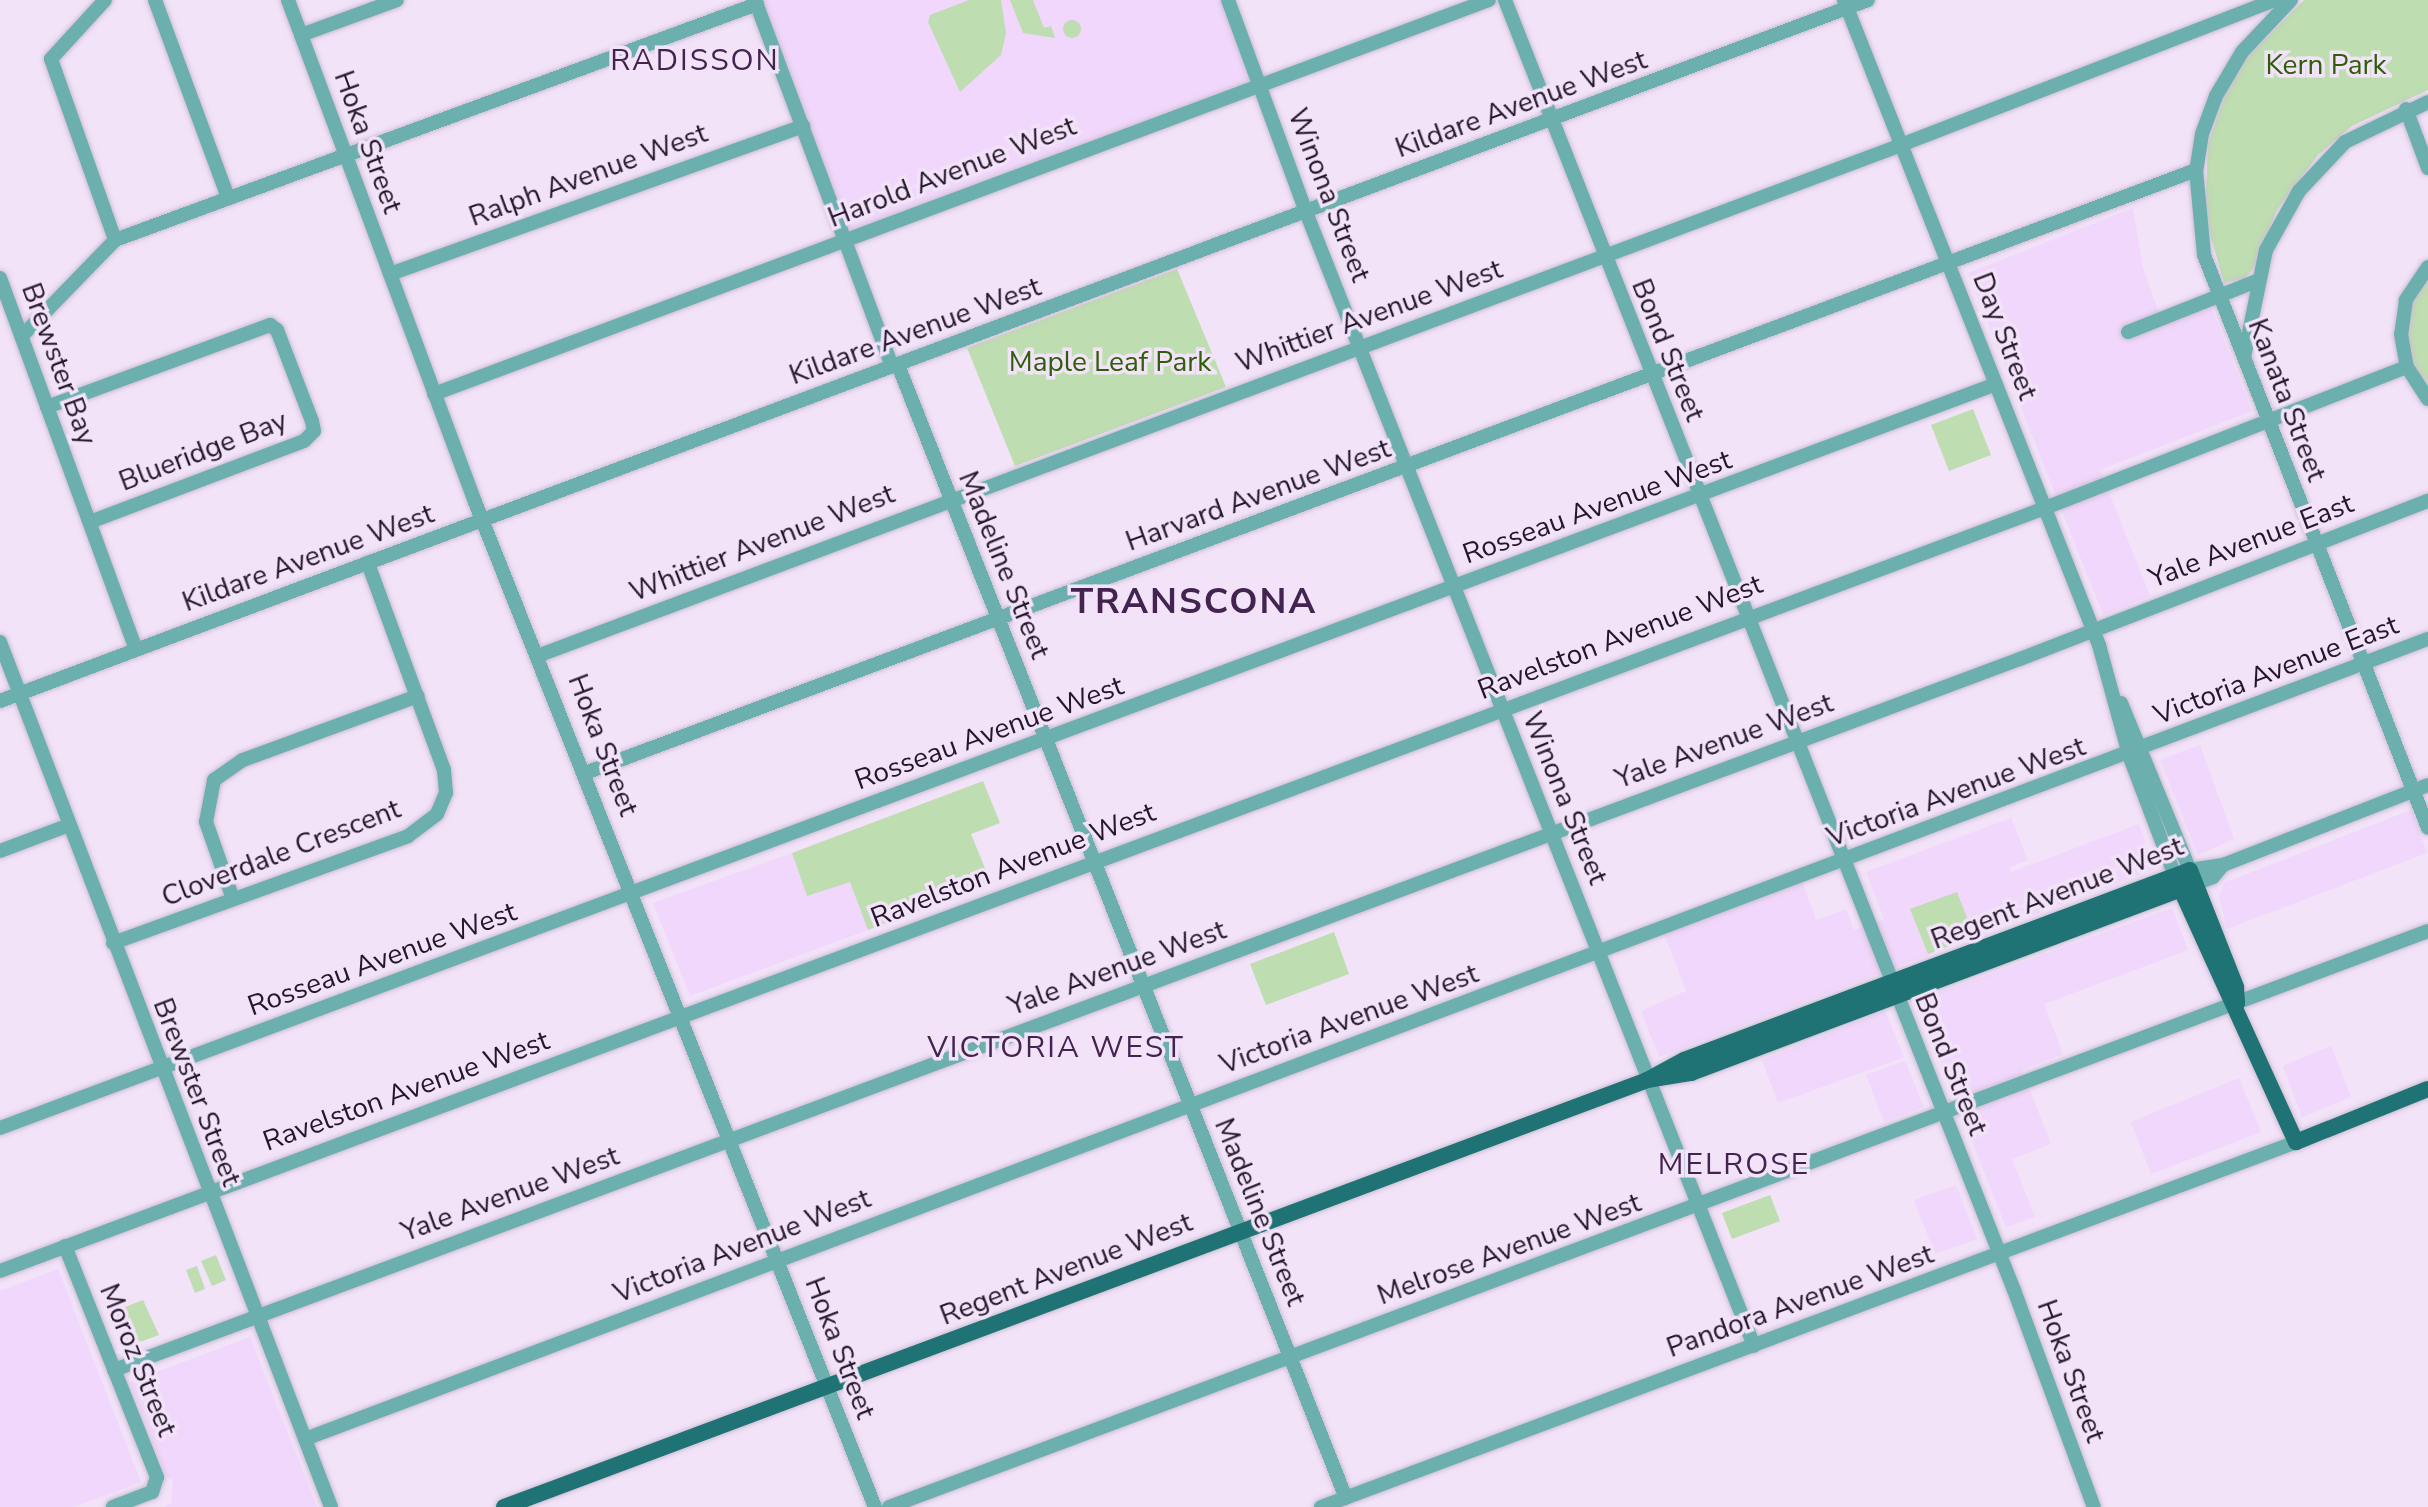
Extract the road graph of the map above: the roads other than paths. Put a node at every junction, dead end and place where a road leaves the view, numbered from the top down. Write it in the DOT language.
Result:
graph roads {
  1 [pos="105,0"];
  2 [pos="155,0"];
  3 [pos="288,0"];
  4 [pos="397,0"];
  5 [pos="1228,0"];
  6 [pos="1489,0"];
  7 [pos="1505,0"];
  8 [pos="1868,0"];
  9 [pos="2274,0"];
  10 [pos="2291,0"];
  11 [pos="756,2"];
  12 [pos="1845,4"];
  13 [pos="301,35"];
  14 [pos="1258,85"];
  15 [pos="2428,102"];
  16 [pos="2406,109"];
  17 [pos="1550,120"];
  18 [pos="803,126"];
  19 [pos="1901,145"];
  20 [pos="346,154"];
  21 [pos="2428,168"];
  22 [pos="2196,170"];
  23 [pos="228,197"];
  24 [pos="1306,212"];
  25 [pos="115,240"];
  26 [pos="846,241"];
  27 [pos="1603,257"];
  28 [pos="1949,265"];
  29 [pos="2428,267"];
  30 [pos="390,274"];
  31 [pos="0,278"];
  32 [pos="2257,281"];
  33 [pos="2218,298"];
  34 [pos="2128,332"];
  35 [pos="22,336"];
  36 [pos="1361,346"];
  37 [pos="2244,358"];
  38 [pos="895,366"];
  39 [pos="2407,367"];
  40 [pos="1651,377"];
  41 [pos="1996,384"];
  42 [pos="434,394"];
  43 [pos="2428,399"];
  44 [pos="47,407"];
  45 [pos="2267,420"];
  46 [pos="1409,466"];
  47 [pos="1699,497"];
  48 [pos="949,499"];
  49 [pos="2428,501"];
  50 [pos="2045,508"];
  51 [pos="484,520"];
  52 [pos="90,522"];
  53 [pos="2315,544"];
  54 [pos="368,563"];
  55 [pos="1454,588"];
  56 [pos="1747,617"];
  57 [pos="998,620"];
  58 [pos="2094,631"];
  59 [pos="2428,639"];
  60 [pos="0,642"];
  61 [pos="136,649"];
  62 [pos="540,655"];
  63 [pos="2365,664"];
  64 [pos="20,693"];
  65 [pos="418,696"];
  66 [pos="0,701"];
  67 [pos="1501,709"];
  68 [pos="1046,740"];
  69 [pos="1797,743"];
  70 [pos="2136,753"];
  71 [pos="585,773"];
  72 [pos="2421,788"];
  73 [pos="69,825"];
  74 [pos="2428,828"];
  75 [pos="1551,834"];
  76 [pos="0,851"];
  77 [pos="1843,862"];
  78 [pos="1094,863"];
  79 [pos="2185,880"];
  80 [pos="633,894"];
  81 [pos="233,899"];
  82 [pos="2428,931"];
  83 [pos="113,943"];
  84 [pos="1598,954"];
  85 [pos="1143,986"];
  86 [pos="1894,990"];
  87 [pos="2237,1003"];
  88 [pos="681,1017"];
  89 [pos="159,1069"];
  90 [pos="1647,1080"];
  91 [pos="2428,1089"];
  92 [pos="1189,1106"];
  93 [pos="1943,1113"];
  94 [pos="0,1128"];
  95 [pos="730,1140"];
  96 [pos="2296,1142"];
  97 [pos="208,1192"];
  98 [pos="1698,1207"];
  99 [pos="1240,1232"];
  100 [pos="65,1246"];
  101 [pos="1999,1254"];
  102 [pos="778,1261"];
  103 [pos="0,1271"];
  104 [pos="257,1316"];
  105 [pos="1754,1346"];
  106 [pos="1290,1357"];
  107 [pos="114,1370"];
  108 [pos="826,1386"];
  109 [pos="305,1439"];
  110 [pos="1346,1498"];
  111 [pos="113,1507"];
  112 [pos="331,1507"];
  113 [pos="504,1507"];
  114 [pos="875,1507"];
  115 [pos="889,1507"];
  116 [pos="1321,1507"];
  117 [pos="2094,1507"];
  1 -- 25 [label="street"];
  2 -- 23 [label="street"];
  3 -- 13 [label="street, Hoka Street"];
  4 -- 13 [label="street"];
  5 -- 14 [label="street, Winona Street"];
  6 -- 14 [label="street, Harold Avenue West"];
  7 -- 17 [label="street, Bond Street"];
  8 -- 12 [label="street, Kildare Avenue West"];
  9 -- 19 [label="street, Whittier Avenue West"];
  10 -- 22 [label="street, Kanata Street"];
  11 -- 18 [label="street, Madeline Street"];
  11 -- 20 [label="street"];
  12 -- 17 [label="street, Kildare Avenue West"];
  12 -- 19 [label="street, Day Street"];
  13 -- 20 [label="street, Hoka Street"];
  14 -- 24 [label="street, Winona Street"];
  14 -- 26 [label="street, Harold Avenue West"];
  15 -- 16 [label="street"];
  16 -- 21 [label="street"];
  16 -- 32 [label="street"];
  17 -- 24 [label="street, Kildare Avenue West"];
  17 -- 27 [label="street, Bond Street"];
  18 -- 26 [label="street, Madeline Street"];
  18 -- 30 [label="street, Ralph Avenue West"];
  19 -- 27 [label="street, Whittier Avenue West"];
  19 -- 28 [label="street, Day Street"];
  20 -- 23 [label="street"];
  20 -- 30 [label="street, Hoka Street"];
  22 -- 28 [label="street, Harvard Avenue West"];
  22 -- 33 [label="street, Kanata Street"];
  23 -- 25 [label="street"];
  24 -- 36 [label="street, Winona Street"];
  24 -- 38 [label="street, Kildare Avenue West"];
  25 -- 35 [label="street"];
  26 -- 38 [label="street, Madeline Street"];
  26 -- 42 [label="street, Harold Avenue West"];
  27 -- 36 [label="street, Whittier Avenue West"];
  27 -- 40 [label="street, Bond Street"];
  28 -- 40 [label="street, Harvard Avenue West"];
  28 -- 41 [label="street, Day Street"];
  29 -- 39 [label="street"];
  30 -- 42 [label="street, Hoka Street"];
  31 -- 35 [label="street, Brewster Bay"];
  32 -- 33 [label="street"];
  32 -- 37 [label="street"];
  33 -- 34 [label="street"];
  33 -- 37 [label="street, Kanata Street"];
  35 -- 44 [label="street, Brewster Bay"];
  36 -- 46 [label="street, Winona Street"];
  36 -- 48 [label="street, Whittier Avenue West"];
  37 -- 45 [label="street, Kanata Street"];
  38 -- 48 [label="street, Madeline Street"];
  38 -- 51 [label="street, Kildare Avenue West"];
  39 -- 43 [label="street"];
  39 -- 45 [label="street, Ravelston Avenue West"];
  40 -- 46 [label="street, Harvard Avenue West"];
  40 -- 47 [label="street, Bond Street"];
  41 -- 47 [label="street, Rosseau Avenue West"];
  41 -- 50 [label="street, Day Street"];
  42 -- 51 [label="street, Hoka Street"];
  44 -- 52 [label="street, Brewster Bay"];
  44 -- 52 [label="street, Blueridge Bay"];
  45 -- 50 [label="street, Ravelston Avenue West"];
  45 -- 53 [label="street, Kanata Street"];
  46 -- 55 [label="street, Winona Street"];
  46 -- 57 [label="street, Harvard Avenue West"];
  47 -- 55 [label="street, Rosseau Avenue West"];
  47 -- 56 [label="street, Bond Street"];
  48 -- 57 [label="street, Madeline Street"];
  48 -- 62 [label="street, Whittier Avenue West"];
  49 -- 53 [label="street, Yale Avenue East"];
  50 -- 56 [label="street, Ravelston Avenue West"];
  50 -- 58 [label="street, Day Street"];
  51 -- 54 [label="street, Kildare Avenue West"];
  51 -- 62 [label="street, Hoka Street"];
  52 -- 61 [label="street, Brewster Bay"];
  53 -- 58 [label="street, Yale Avenue East"];
  53 -- 63 [label="street, Kanata Street"];
  54 -- 61 [label="street, Kildare Avenue West"];
  54 -- 65 [label="street, Cloverdale Crescent"];
  55 -- 67 [label="street, Winona Street"];
  55 -- 68 [label="street, Rosseau Avenue West"];
  56 -- 67 [label="street, Ravelston Avenue West"];
  56 -- 69 [label="street, Bond Street"];
  57 -- 68 [label="street, Madeline Street"];
  57 -- 71 [label="street, Harvard Avenue West"];
  58 -- 69 [label="street, Yale Avenue West"];
  58 -- 70 [label="street, Day Street"];
  59 -- 63 [label="street, Victoria Avenue East"];
  60 -- 64 [label="street"];
  61 -- 64 [label="street, Kildare Avenue West"];
  62 -- 71 [label="street, Hoka Street"];
  63 -- 70 [label="street, Victoria Avenue East"];
  63 -- 72 [label="street, Kanata Street"];
  64 -- 66 [label="street, Kildare Avenue West"];
  64 -- 73 [label="street, Brewster Street"];
  65 -- 81 [label="street"];
  65 -- 81 [label="street, Cloverdale Crescent"];
  67 -- 75 [label="street, Winona Street"];
  67 -- 78 [label="street, Ravelston Avenue West"];
  68 -- 78 [label="street, Madeline Street"];
  68 -- 80 [label="street, Rosseau Avenue West"];
  69 -- 75 [label="street, Yale Avenue West"];
  69 -- 77 [label="street, Bond Street"];
  70 -- 77 [label="street, Victoria Avenue West"];
  70 -- 79 [label="street, Day Street"];
  71 -- 80 [label="street, Hoka Street"];
  72 -- 74 [label="street, Kanata Street"];
  72 -- 79 [label="street, Regent Avenue West"];
  73 -- 76 [label="street"];
  73 -- 83 [label="street, Brewster Street"];
  75 -- 84 [label="street, Winona Street"];
  75 -- 85 [label="street, Yale Avenue West"];
  77 -- 84 [label="street, Victoria Avenue West"];
  77 -- 86 [label="street, Bond Street"];
  78 -- 85 [label="street, Madeline Street"];
  78 -- 88 [label="street, Ravelston Avenue West"];
  79 -- 86 [label="main road, Regent Avenue West"];
  79 -- 87 [label="main road, Day Street"];
  80 -- 88 [label="street, Hoka Street"];
  80 -- 89 [label="street, Rosseau Avenue West"];
  81 -- 83 [label="street, Cloverdale Crescent"];
  82 -- 87 [label="street, Melrose Avenue West"];
  83 -- 89 [label="street, Brewster Street"];
  84 -- 90 [label="street, Winona Street"];
  84 -- 92 [label="street, Victoria Avenue West"];
  85 -- 92 [label="street, Madeline Street"];
  85 -- 95 [label="street, Yale Avenue West"];
  86 -- 90 [label="main road, Regent Avenue West"];
  86 -- 93 [label="street, Bond Street"];
  87 -- 93 [label="street, Melrose Avenue West"];
  87 -- 96 [label="main road, Day Street"];
  88 -- 95 [label="street, Hoka Street"];
  88 -- 97 [label="street, Ravelston Avenue West"];
  89 -- 94 [label="street, Rosseau Avenue West"];
  89 -- 97 [label="street, Brewster Street"];
  90 -- 98 [label="street, Winona Street"];
  90 -- 99 [label="main road, Regent Avenue West"];
  91 -- 96 [label="main road"];
  92 -- 99 [label="street, Madeline Street"];
  92 -- 102 [label="street, Victoria Avenue West"];
  93 -- 98 [label="street, Melrose Avenue West"];
  93 -- 101 [label="street, Bond Street"];
  95 -- 102 [label="street, Hoka Street"];
  95 -- 104 [label="street, Yale Avenue West"];
  96 -- 101 [label="street, Pandora Avenue West"];
  97 -- 100 [label="street, Ravelston Avenue West"];
  97 -- 104 [label="street, Brewster Street"];
  98 -- 105 [label="street, Winona Street"];
  98 -- 106 [label="street, Melrose Avenue West"];
  99 -- 106 [label="street, Madeline Street"];
  99 -- 108 [label="main road, Regent Avenue West"];
  100 -- 103 [label="street, Ravelston Avenue West"];
  100 -- 107 [label="street, Moroz Street"];
  101 -- 105 [label="street, Pandora Avenue West"];
  101 -- 117 [label="street, Hoka Street"];
  102 -- 108 [label="street, Hoka Street"];
  102 -- 109 [label="street, Victoria Avenue West"];
  104 -- 107 [label="street, Yale Avenue West"];
  104 -- 109 [label="street, Brewster Street"];
  105 -- 110 [label="street, Pandora Avenue West"];
  106 -- 110 [label="street, Madeline Street"];
  106 -- 115 [label="street, Melrose Avenue West"];
  107 -- 111 [label="street, Moroz Street"];
  108 -- 113 [label="main road, Regent Avenue West"];
  108 -- 114 [label="street, Hoka Street"];
  109 -- 112 [label="street, Brewster Street"];
  110 -- 116 [label="street, Pandora Avenue West"];
}
